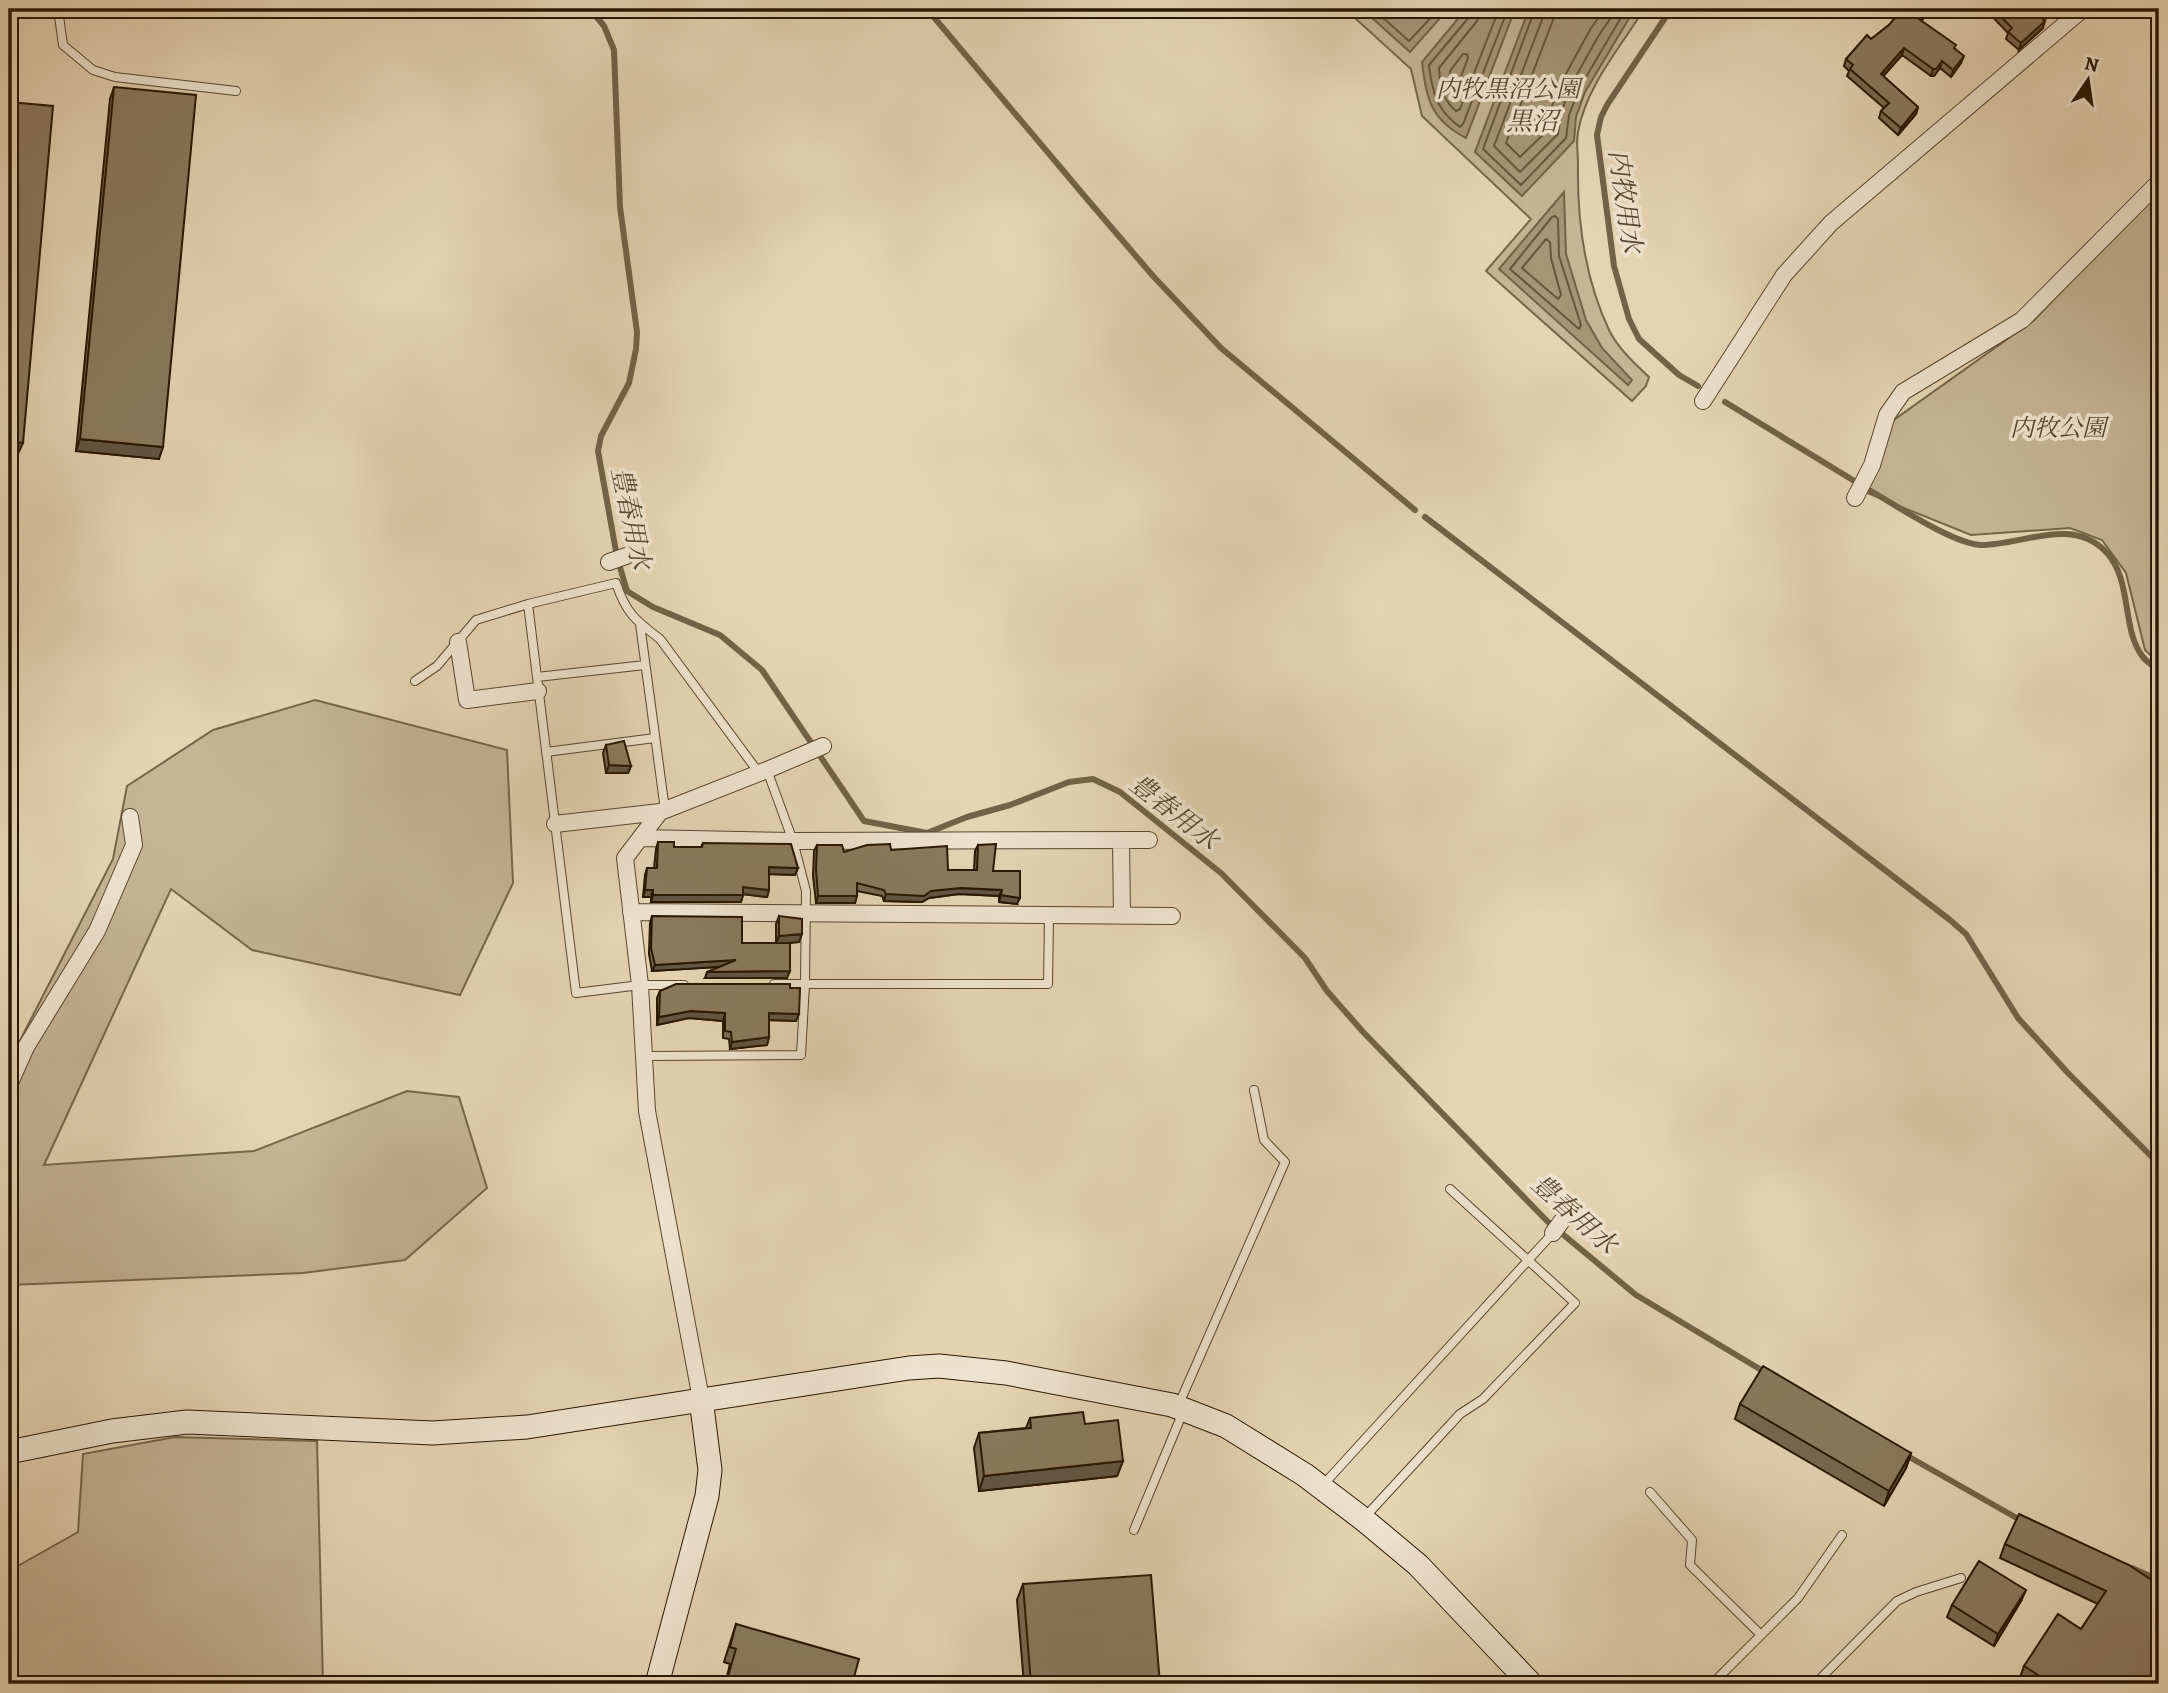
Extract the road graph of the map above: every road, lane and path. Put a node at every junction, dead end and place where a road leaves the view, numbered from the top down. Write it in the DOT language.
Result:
graph roads {
  1 [pos="58,9"];
  2 [pos="2083,9"];
  3 [pos="236,91"];
  4 [pos="2159,183"];
  5 [pos="1703,401"];
  6 [pos="1855,498"];
  7 [pos="626,556"];
  8 [pos="609,562"];
  9 [pos="528,604"];
  10 [pos="640,624"];
  11 [pos="458,642"];
  12 [pos="645,664"];
  13 [pos="415,681"];
  14 [pos="537,684"];
  15 [pos="655,738"];
  16 [pos="823,746"];
  17 [pos="546,752"];
  18 [pos="763,771"];
  19 [pos="662,811"];
  20 [pos="130,817"];
  21 [pos="555,824"];
  22 [pos="641,838"];
  23 [pos="1121,840"];
  24 [pos="1149,840"];
  25 [pos="793,841"];
  26 [pos="631,912"];
  27 [pos="805,913"];
  28 [pos="1122,916"];
  29 [pos="1172,916"];
  30 [pos="1049,917"];
  31 [pos="764,984"];
  32 [pos="805,984"];
  33 [pos="640,985"];
  34 [pos="695,985"];
  35 [pos="646,1056"];
  36 [pos="9,1085"];
  37 [pos="1254,1090"];
  38 [pos="1450,1189"];
  39 [pos="1557,1227"];
  40 [pos="1528,1260"];
  41 [pos="701,1399"];
  42 [pos="1181,1408"];
  43 [pos="9,1452"];
  44 [pos="1321,1487"];
  45 [pos="1650,1492"];
  46 [pos="1363,1519"];
  47 [pos="1134,1530"];
  48 [pos="1842,1535"];
  49 [pos="1961,1578"];
  50 [pos="1761,1635"];
  51 [pos="657,1684"];
  52 [pos="1531,1684"];
  53 [pos="1712,1684"];
  54 [pos="1815,1684"];
  1 -- 3 [label="lane"];
  2 -- 5 [label="street"];
  4 -- 6 [label="street"];
  7 -- 8 [label="street"];
  9 -- 10 [label="lane"];
  9 -- 11 [label="lane"];
  9 -- 14 [label="lane"];
  10 -- 12 [label="lane"];
  10 -- 18 [label="lane"];
  11 -- 13 [label="lane"];
  11 -- 14 [label="street"];
  12 -- 14 [label="lane"];
  12 -- 15 [label="lane"];
  14 -- 17 [label="lane"];
  15 -- 17 [label="lane"];
  15 -- 19 [label="lane"];
  16 -- 18 [label="street"];
  17 -- 21 [label="lane"];
  18 -- 19 [label="street"];
  18 -- 25 [label="lane"];
  19 -- 21 [label="street"];
  19 -- 22 [label="street"];
  20 -- 36 [label="street"];
  21 -- 33 [label="lane"];
  22 -- 25 [label="street"];
  22 -- 26 [label="street"];
  23 -- 24 [label="street"];
  23 -- 25 [label="street"];
  23 -- 28 [label="street"];
  25 -- 27 [label="lane"];
  26 -- 27 [label="street"];
  26 -- 33 [label="street"];
  27 -- 30 [label="street"];
  27 -- 32 [label="lane"];
  28 -- 29 [label="street"];
  28 -- 30 [label="street"];
  30 -- 32 [label="lane"];
  31 -- 32 [label="lane"];
  32 -- 35 [label="lane"];
  33 -- 34 [label="lane"];
  33 -- 35 [label="street"];
  35 -- 41 [label="street"];
  37 -- 42 [label="lane"];
  38 -- 40 [label="lane"];
  39 -- 40 [label="lane"];
  40 -- 44 [label="lane"];
  40 -- 46 [label="lane"];
  41 -- 42 [label="street"];
  41 -- 43 [label="street"];
  41 -- 51 [label="street"];
  42 -- 44 [label="street"];
  42 -- 47 [label="lane"];
  44 -- 46 [label="street"];
  45 -- 50 [label="lane"];
  46 -- 52 [label="street"];
  48 -- 50 [label="lane"];
  49 -- 54 [label="lane"];
  50 -- 53 [label="lane"];
}
